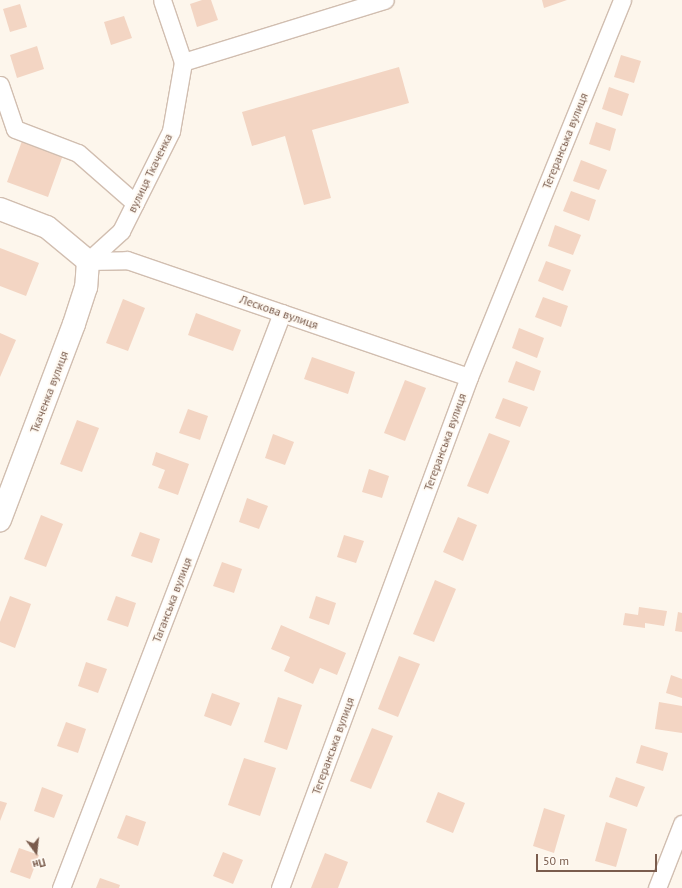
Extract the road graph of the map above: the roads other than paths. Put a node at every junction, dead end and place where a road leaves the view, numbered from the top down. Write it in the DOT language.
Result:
graph roads {
  1 [pos="162,0"];
  2 [pos="385,0"];
  3 [pos="622,0"];
  4 [pos="183,62"];
  5 [pos="0,85"];
  6 [pos="135,203"];
  7 [pos="0,208"];
  8 [pos="88,261"];
  9 [pos="282,313"];
  10 [pos="469,377"];
  11 [pos="0,520"];
  12 [pos="682,824"];
  13 [pos="61,888"];
  14 [pos="280,888"];
  15 [pos="657,888"];
  1 -- 4 [label="street, вулиця Ткаченка"];
  2 -- 4 [label="street"];
  3 -- 10 [label="street, Тегеранська вулиця"];
  4 -- 6 [label="street, вулиця Ткаченка"];
  5 -- 6 [label="street"];
  6 -- 8 [label="street, вулиця Ткаченка"];
  7 -- 8 [label="street"];
  8 -- 9 [label="street, Лескова вулиця"];
  8 -- 11 [label="street, Ткаченка вулиця"];
  9 -- 10 [label="street, Лескова вулиця"];
  9 -- 13 [label="street, Таганська вулиця"];
  10 -- 14 [label="street, Тегеранська вулиця"];
  12 -- 15 [label="street"];
}
